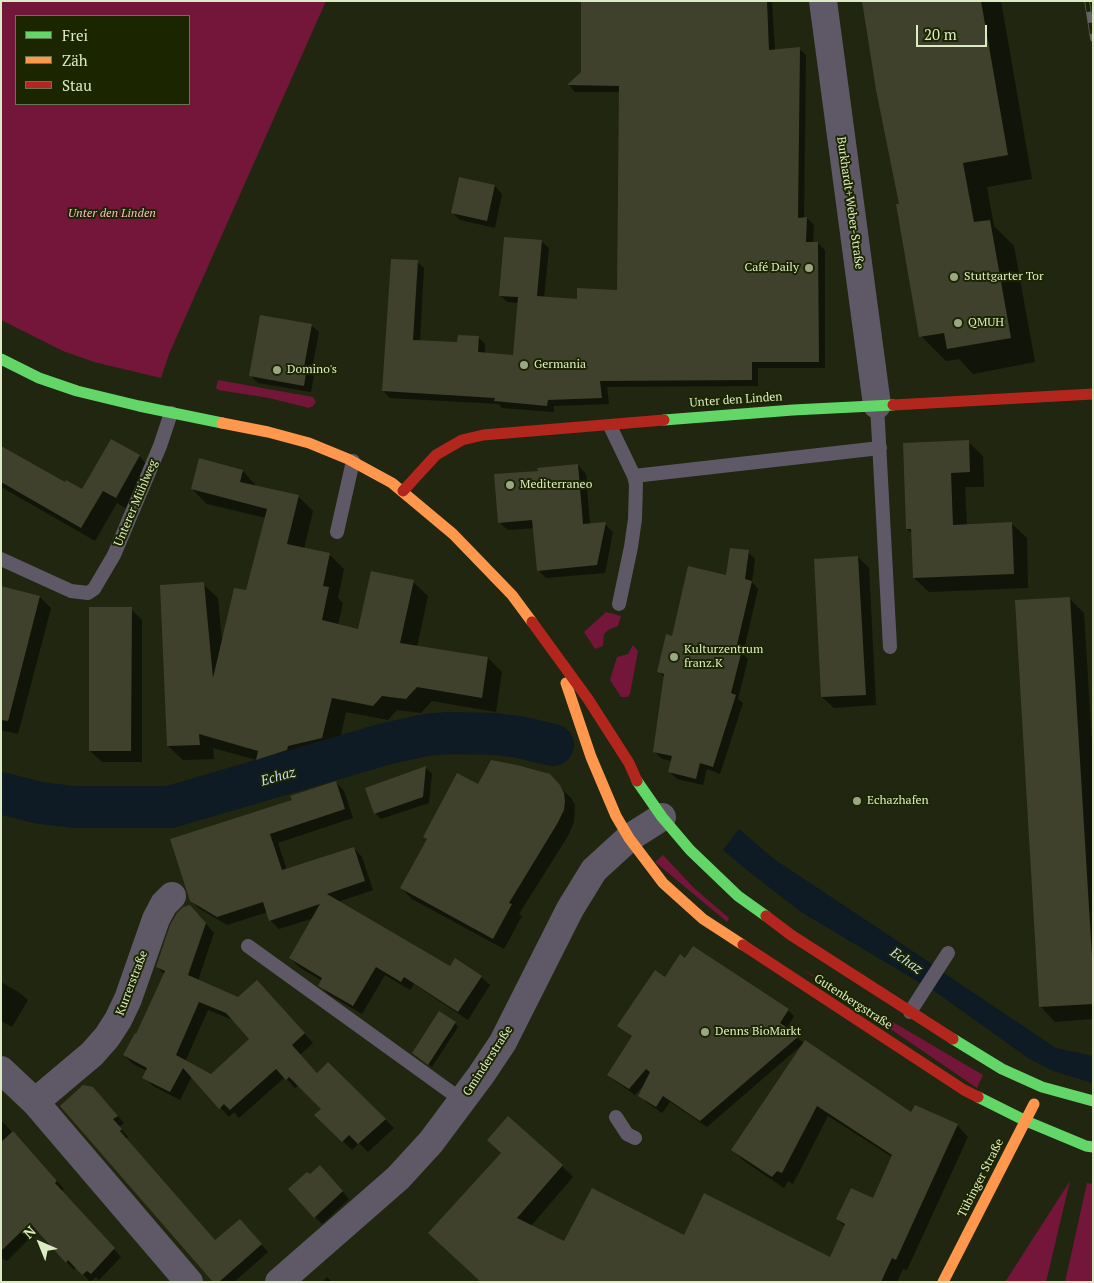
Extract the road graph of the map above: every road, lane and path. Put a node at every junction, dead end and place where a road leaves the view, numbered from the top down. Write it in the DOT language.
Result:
graph roads {
  1 [pos="823,1"];
  2 [pos="1,359"];
  3 [pos="1093,394"];
  4 [pos="877,404"];
  5 [pos="171,413"];
  6 [pos="610,426"];
  7 [pos="880,448"];
  8 [pos="353,461"];
  9 [pos="634,476"];
  10 [pos="403,491"];
  11 [pos="337,532"];
  12 [pos="1,559"];
  13 [pos="619,604"];
  14 [pos="890,647"];
  15 [pos="557,655"];
  16 [pos="662,817"];
  17 [pos="629,838"];
  18 [pos="172,896"];
  19 [pos="248,946"];
  20 [pos="948,953"];
  21 [pos="910,1012"];
  22 [pos="1,1070"];
  23 [pos="1042,1087"];
  24 [pos="463,1101"];
  25 [pos="1093,1101"];
  26 [pos="34,1102"];
  27 [pos="616,1117"];
  28 [pos="1026,1121"];
  29 [pos="635,1138"];
  30 [pos="1093,1147"];
  31 [pos="189,1282"];
  32 [pos="279,1282"];
  33 [pos="943,1282"];
  1 -- 4 [label="street, Burkhardt+Weber-Straße"];
  2 -- 5 [label="main road"];
  3 -- 4 [label="main road, Unter den Linden"];
  4 -- 6 [label="main road, Unter den Linden"];
  4 -- 7 [label="lane"];
  5 -- 8 [label="main road"];
  5 -- 12 [label="lane, Unterer Mühlweg"];
  6 -- 9 [label="lane"];
  6 -- 10 [label="main road, Unter den Linden"];
  7 -- 9 [label="lane"];
  7 -- 14 [label="lane"];
  8 -- 10 [label="main road"];
  8 -- 11 [label="lane"];
  9 -- 13 [label="lane"];
  10 -- 15 [label="main road"];
  15 -- 16 [label="main road"];
  15 -- 17 [label="main road"];
  16 -- 17 [label="street, Gminderstraße"];
  16 -- 21 [label="main road, Gutenbergstraße"];
  17 -- 24 [label="street, Gminderstraße"];
  17 -- 28 [label="main road, Gutenbergstraße"];
  18 -- 26 [label="street, Kurrerstraße"];
  19 -- 24 [label="lane"];
  20 -- 21 [label="lane"];
  21 -- 23 [label="main road, Gutenbergstraße"];
  22 -- 26 [label="street"];
  23 -- 25 [label="main road, Gutenbergstraße"];
  23 -- 28 [label="main road, Tübinger Straße"];
  24 -- 32 [label="street, Gminderstraße"];
  26 -- 31 [label="street"];
  27 -- 29 [label="lane"];
  28 -- 30 [label="main road, Gutenbergstraße"];
  28 -- 33 [label="main road, Tübinger Straße"];
}
